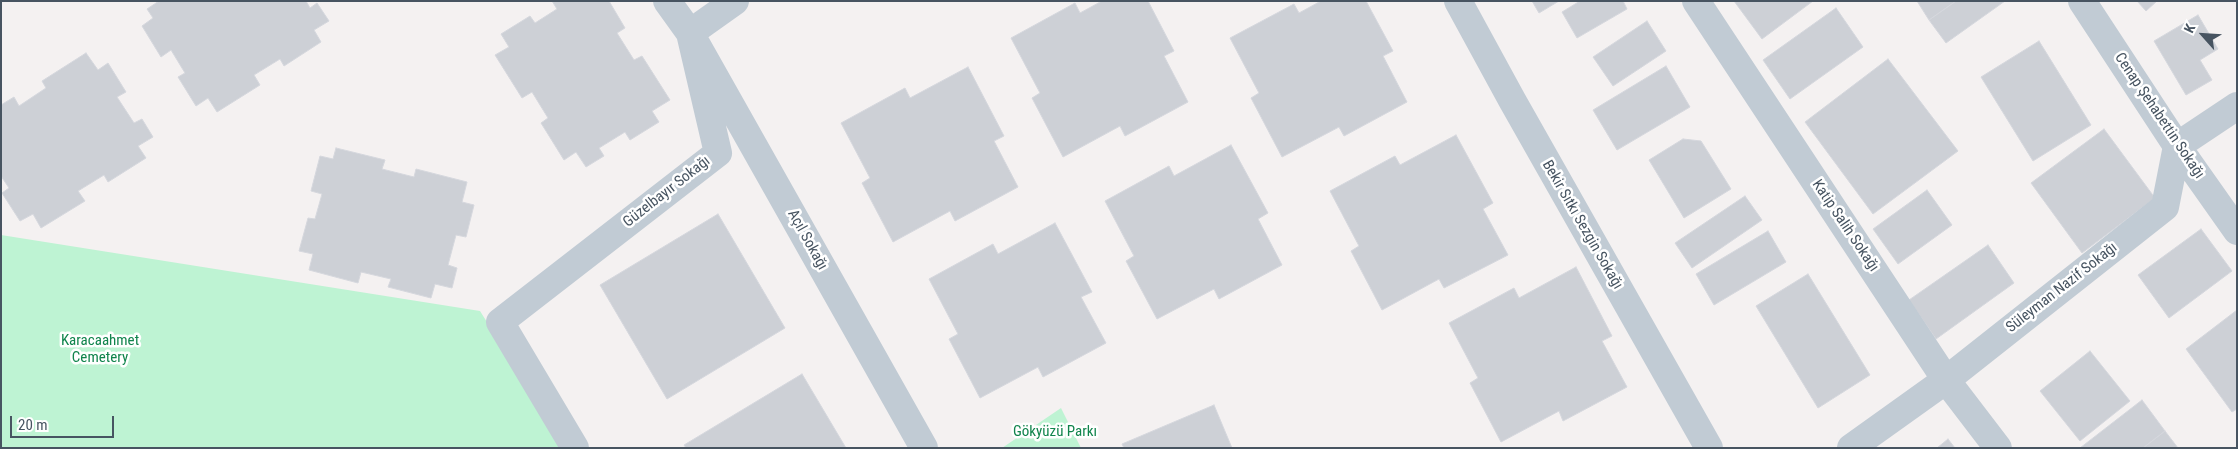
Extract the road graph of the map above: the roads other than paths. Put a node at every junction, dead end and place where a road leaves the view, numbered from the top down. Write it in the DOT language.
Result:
graph roads {
  1 [pos="667,1"];
  2 [pos="735,1"];
  3 [pos="1458,1"];
  4 [pos="1696,1"];
  5 [pos="2082,1"];
  6 [pos="690,33"];
  7 [pos="2237,106"];
  8 [pos="2177,146"];
  9 [pos="2237,231"];
  10 [pos="1946,380"];
  11 [pos="575,448"];
  12 [pos="924,448"];
  13 [pos="1709,448"];
  14 [pos="1851,448"];
  15 [pos="1998,448"];
  1 -- 6 [label="street, Açıl Sokağı"];
  2 -- 6 [label="street"];
  3 -- 13 [label="street, Bekir Sıtkı Sezgin Sokağı"];
  4 -- 10 [label="street, Katip Salih Sokağı"];
  5 -- 8 [label="street, Cenap Şehabettin Sokağı"];
  6 -- 11 [label="street, Güzelbayır Sokağı"];
  6 -- 12 [label="street, Açıl Sokağı"];
  7 -- 8 [label="street"];
  8 -- 9 [label="street, Cenap Şehabettin Sokağı"];
  8 -- 10 [label="street, Süleyman Nazif Sokağı"];
  10 -- 14 [label="street, Süleyman Nazif Sokağı"];
  10 -- 15 [label="street, Katip Salih Sokağı"];
}
